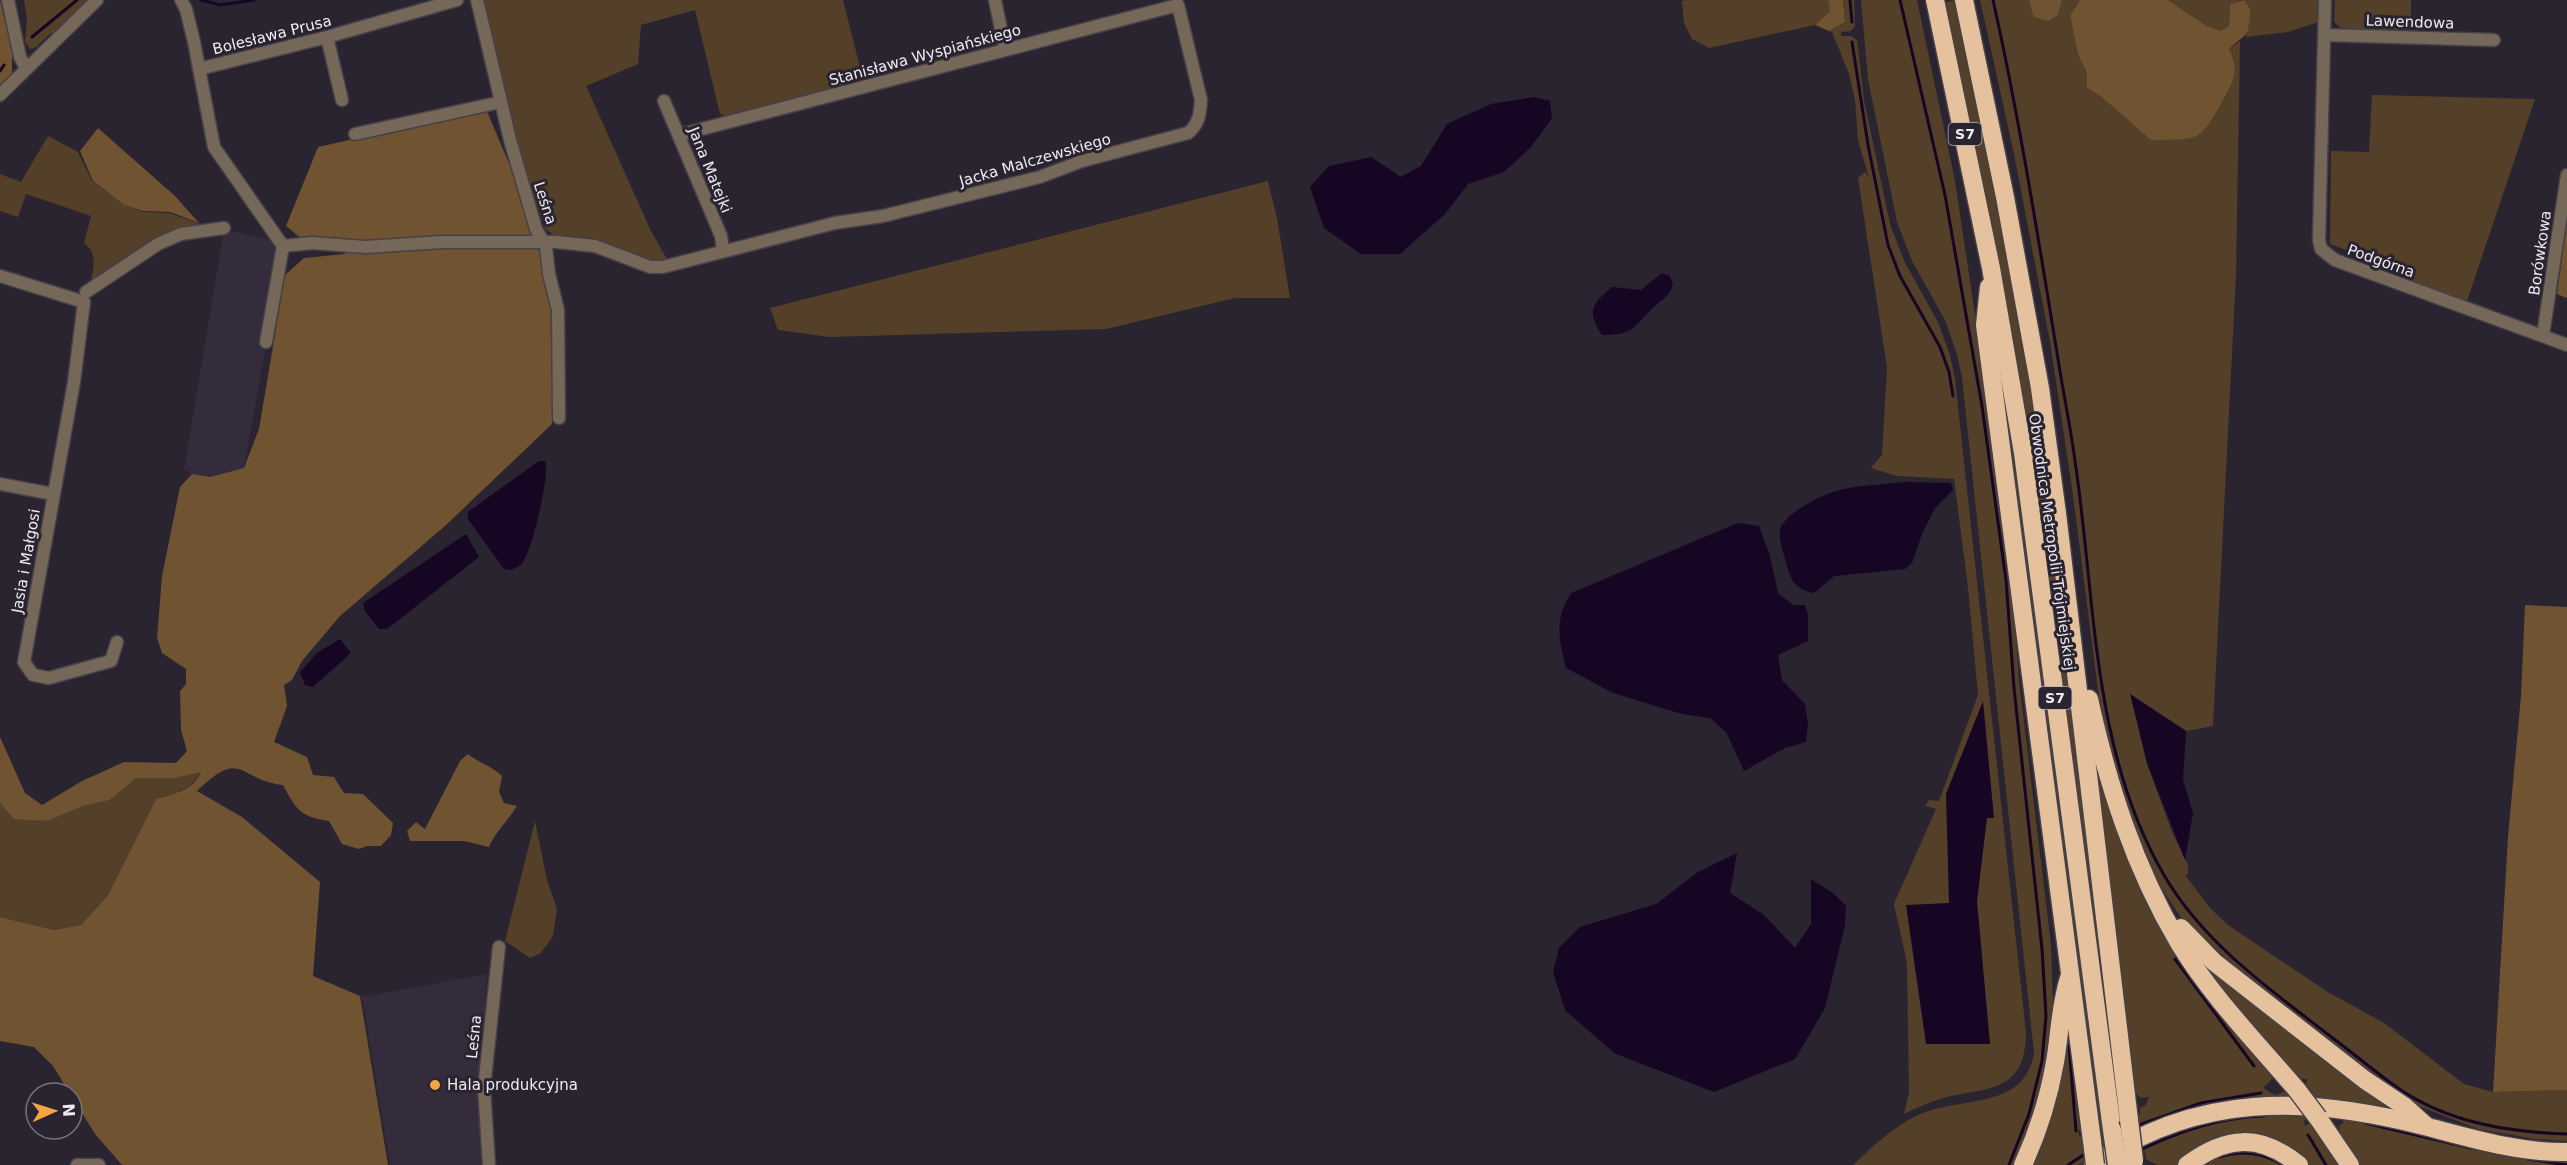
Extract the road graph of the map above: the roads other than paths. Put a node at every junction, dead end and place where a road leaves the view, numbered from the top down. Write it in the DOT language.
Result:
graph roads {
  1 [pos="8,0"];
  2 [pos="97,0"];
  3 [pos="181,0"];
  4 [pos="457,0"];
  5 [pos="477,0"];
  6 [pos="995,0"];
  7 [pos="1935,0"];
  8 [pos="1964,0"];
  9 [pos="2325,0"];
  10 [pos="1178,5"];
  11 [pos="2325,35"];
  12 [pos="327,37"];
  13 [pos="2494,40"];
  14 [pos="1005,50"];
  15 [pos="26,68"];
  16 [pos="199,69"];
  17 [pos="0,95"];
  18 [pos="342,100"];
  19 [pos="664,101"];
  20 [pos="501,102"];
  21 [pos="356,134"];
  22 [pos="679,135"];
  23 [pos="2567,175"];
  24 [pos="224,228"];
  25 [pos="544,243"];
  26 [pos="283,246"];
  27 [pos="723,251"];
  28 [pos="1991,268"];
  29 [pos="0,276"];
  30 [pos="86,292"];
  31 [pos="2543,335"];
  32 [pos="266,342"];
  33 [pos="2567,345"];
  34 [pos="559,418"];
  35 [pos="0,484"];
  36 [pos="53,494"];
  37 [pos="2067,597"];
  38 [pos="117,642"];
  39 [pos="2151,889"];
  40 [pos="499,947"];
  41 [pos="2070,974"];
  42 [pos="2426,1126"];
  43 [pos="2567,1152"];
  44 [pos="2128,1164"];
  45 [pos="76,1165"];
  46 [pos="99,1165"];
  47 [pos="489,1165"];
  48 [pos="2024,1165"];
  49 [pos="2094,1165"];
  50 [pos="2187,1165"];
  51 [pos="2299,1165"];
  52 [pos="2350,1165"];
  1 -- 15 [label="street"];
  2 -- 15 [label="street"];
  3 -- 16 [label="street"];
  4 -- 12 [label="street, Bolesława Prusa"];
  5 -- 20 [label="street, Leśna"];
  6 -- 14 [label="street"];
  7 -- 28 [label="highway, Obwodnica Metropolii Trójmiejskiej / S7"];
  8 -- 37 [label="highway, Obwodnica Metropolii Trójmiejskiej / S7"];
  9 -- 11 [label="street, Podgórna"];
  10 -- 14 [label="street, Stanisława Wyspiańskiego"];
  10 -- 27 [label="street, Jacka Malczewskiego"];
  11 -- 13 [label="street, Lawendowa"];
  11 -- 31 [label="street, Podgórna"];
  12 -- 16 [label="street, Bolesława Prusa"];
  12 -- 18 [label="street"];
  14 -- 22 [label="street, Stanisława Wyspiańskiego"];
  15 -- 17 [label="street"];
  16 -- 26 [label="street"];
  19 -- 22 [label="street, Jana Matejki"];
  20 -- 21 [label="street"];
  20 -- 25 [label="street, Leśna"];
  22 -- 27 [label="street, Jana Matejki"];
  23 -- 31 [label="street, Borówkowa"];
  24 -- 30 [label="street"];
  25 -- 26 [label="street, Jacka Malczewskiego"];
  25 -- 27 [label="street, Jacka Malczewskiego"];
  25 -- 34 [label="street, Leśna"];
  26 -- 32 [label="street"];
  28 -- 41 [label="highway"];
  28 -- 44 [label="highway, Obwodnica Metropolii Trójmiejskiej / S7, bridge"];
  29 -- 36 [label="street, Jasia i Małgosi"];
  31 -- 33 [label="street, Podgórna"];
  35 -- 36 [label="street, Jasia i Małgosi"];
  36 -- 38 [label="street, Jasia i Małgosi"];
  37 -- 39 [label="highway"];
  37 -- 44 [label="highway, Obwodnica Metropolii Trójmiejskiej / S7, bridge"];
  39 -- 42 [label="highway"];
  39 -- 52 [label="highway, bridge"];
  40 -- 47 [label="street, Leśna"];
  41 -- 48 [label="highway"];
  41 -- 49 [label="highway, bridge"];
  42 -- 43 [label="highway"];
  42 -- 49 [label="highway"];
  45 -- 46 [label="street"];
  50 -- 51 [label="highway"];
}
